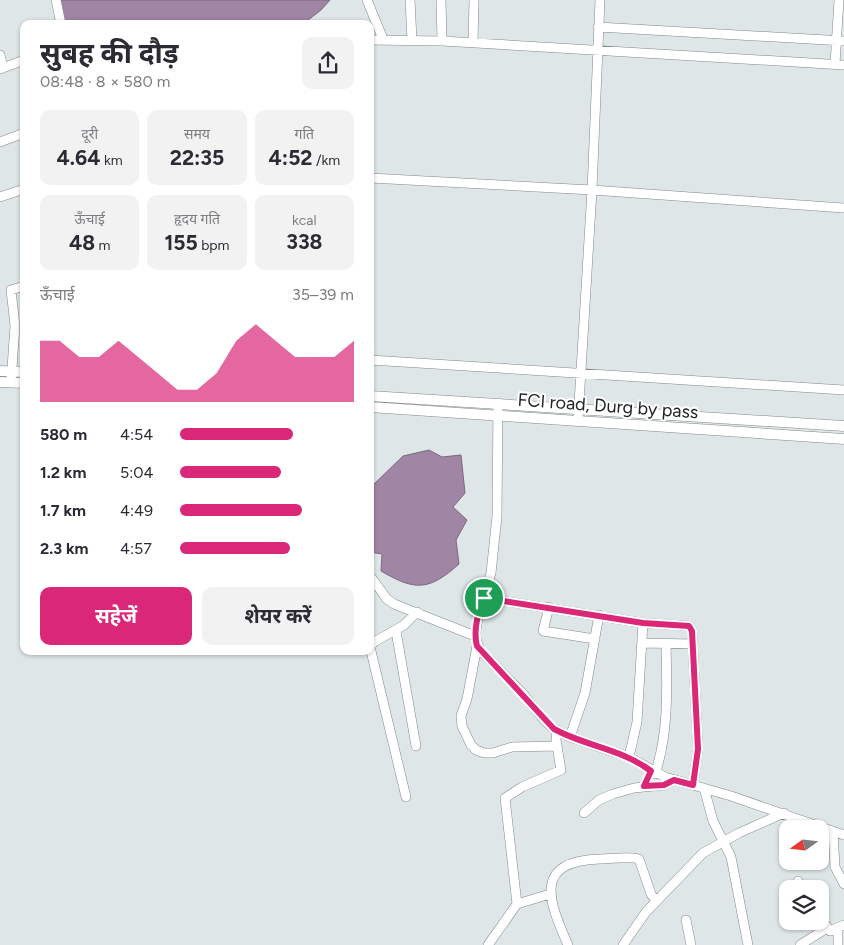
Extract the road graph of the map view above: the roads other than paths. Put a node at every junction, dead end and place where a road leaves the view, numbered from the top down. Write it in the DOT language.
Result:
graph roads {
  1 [pos="56,0"];
  2 [pos="368,0"];
  3 [pos="410,0"];
  4 [pos="441,0"];
  5 [pos="474,0"];
  6 [pos="600,0"];
  7 [pos="839,0"];
  8 [pos="60,20"];
  9 [pos="598,27"];
  10 [pos="383,39"];
  11 [pos="374,40"];
  12 [pos="412,40"];
  13 [pos="841,41"];
  14 [pos="442,42"];
  15 [pos="473,43"];
  16 [pos="596,51"];
  17 [pos="0,55"];
  18 [pos="20,61"];
  19 [pos="840,64"];
  20 [pos="2,68"];
  21 [pos="20,134"];
  22 [pos="0,142"];
  23 [pos="374,178"];
  24 [pos="20,190"];
  25 [pos="592,190"];
  26 [pos="0,198"];
  27 [pos="844,208"];
  28 [pos="20,287"];
  29 [pos="374,360"];
  30 [pos="0,371"];
  31 [pos="11,371"];
  32 [pos="20,372"];
  33 [pos="582,374"];
  34 [pos="5,382"];
  35 [pos="20,383"];
  36 [pos="844,390"];
  37 [pos="374,396"];
  38 [pos="498,403"];
  39 [pos="374,407"];
  40 [pos="579,408"];
  41 [pos="499,414"];
  42 [pos="578,420"];
  43 [pos="844,426"];
  44 [pos="844,438"];
  45 [pos="374,581"];
  46 [pos="484,598"];
  47 [pos="549,607"];
  48 [pos="417,612"];
  49 [pos="599,615"];
  50 [pos="643,623"];
  51 [pos="396,631"];
  52 [pos="476,636"];
  53 [pos="595,639"];
  54 [pos="374,642"];
  55 [pos="642,643"];
  56 [pos="666,644"];
  57 [pos="693,644"];
  58 [pos="477,646"];
  59 [pos="371,655"];
  60 [pos="557,730"];
  61 [pos="570,737"];
  62 [pos="416,746"];
  63 [pos="557,746"];
  64 [pos="629,757"];
  65 [pos="653,772"];
  66 [pos="674,780"];
  67 [pos="693,785"];
  68 [pos="644,786"];
  69 [pos="704,788"];
  70 [pos="406,797"];
  71 [pos="584,813"];
  72 [pos="784,813"];
  73 [pos="833,831"];
  74 [pos="844,835"];
  75 [pos="723,841"];
  76 [pos="844,884"];
  77 [pos="550,894"];
  78 [pos="656,901"];
  79 [pos="517,904"];
  80 [pos="686,920"];
  81 [pos="841,926"];
  82 [pos="824,930"];
  83 [pos="829,930"];
  84 [pos="488,945"];
  85 [pos="568,945"];
  86 [pos="623,945"];
  87 [pos="691,945"];
  88 [pos="748,945"];
  89 [pos="800,945"];
  90 [pos="838,945"];
  1 -- 8 [label="street"];
  2 -- 10 [label="street"];
  3 -- 12 [label="street"];
  4 -- 14 [label="street"];
  5 -- 15 [label="street"];
  6 -- 9 [label="street"];
  7 -- 13 [label="street"];
  9 -- 13 [label="street"];
  9 -- 16 [label="street"];
  10 -- 11 [label="street"];
  10 -- 12 [label="street"];
  12 -- 14 [label="street"];
  13 -- 19 [label="street"];
  14 -- 15 [label="street"];
  15 -- 16 [label="street"];
  16 -- 19 [label="street"];
  16 -- 25 [label="street"];
  17 -- 20 [label="street"];
  18 -- 20 [label="street"];
  21 -- 22 [label="street"];
  23 -- 25 [label="street"];
  24 -- 26 [label="street"];
  25 -- 27 [label="street"];
  25 -- 33 [label="street"];
  28 -- 31 [label="street"];
  29 -- 33 [label="street"];
  30 -- 31 [label="main road"];
  31 -- 32 [label="main road"];
  31 -- 34 [label="street"];
  33 -- 36 [label="street"];
  33 -- 40 [label="street"];
  34 -- 35 [label="main road"];
  37 -- 38 [label="main road, FCI road, Durg by pass"];
  38 -- 40 [label="main road, FCI road, Durg by pass"];
  38 -- 41 [label="street"];
  39 -- 41 [label="main road, FCI road, Durg by pass"];
  40 -- 42 [label="street"];
  40 -- 43 [label="main road, FCI road, Durg by pass"];
  41 -- 42 [label="main road, FCI road, Durg by pass"];
  41 -- 46 [label="street"];
  42 -- 44 [label="main road, FCI road, Durg by pass"];
  45 -- 48 [label="street"];
  46 -- 47 [label="street"];
  46 -- 52 [label="street"];
  47 -- 49 [label="street"];
  47 -- 53 [label="street"];
  48 -- 51 [label="street"];
  48 -- 52 [label="street"];
  49 -- 50 [label="street"];
  49 -- 53 [label="street"];
  50 -- 55 [label="street"];
  50 -- 57 [label="street"];
  51 -- 54 [label="street"];
  51 -- 62 [label="street"];
  52 -- 58 [label="street"];
  53 -- 61 [label="street"];
  55 -- 56 [label="street"];
  55 -- 64 [label="street"];
  56 -- 57 [label="street"];
  56 -- 65 [label="street"];
  57 -- 67 [label="street"];
  58 -- 60 [label="street"];
  58 -- 63 [label="street"];
  59 -- 70 [label="street"];
  60 -- 61 [label="street"];
  60 -- 63 [label="street"];
  61 -- 64 [label="street"];
  63 -- 79 [label="street"];
  64 -- 65 [label="street"];
  65 -- 66 [label="street"];
  65 -- 68 [label="street"];
  66 -- 67 [label="street"];
  66 -- 68 [label="street"];
  67 -- 69 [label="street"];
  68 -- 71 [label="street"];
  69 -- 72 [label="street"];
  69 -- 75 [label="street"];
  72 -- 73 [label="street"];
  72 -- 75 [label="street"];
  73 -- 74 [label="street"];
  73 -- 76 [label="street"];
  75 -- 78 [label="street"];
  75 -- 88 [label="street"];
  77 -- 78 [label="street"];
  77 -- 79 [label="street"];
  77 -- 85 [label="street"];
  78 -- 86 [label="street"];
  79 -- 84 [label="street"];
  80 -- 87 [label="street"];
  81 -- 83 [label="street"];
  81 -- 90 [label="street"];
  82 -- 89 [label="street"];
}
